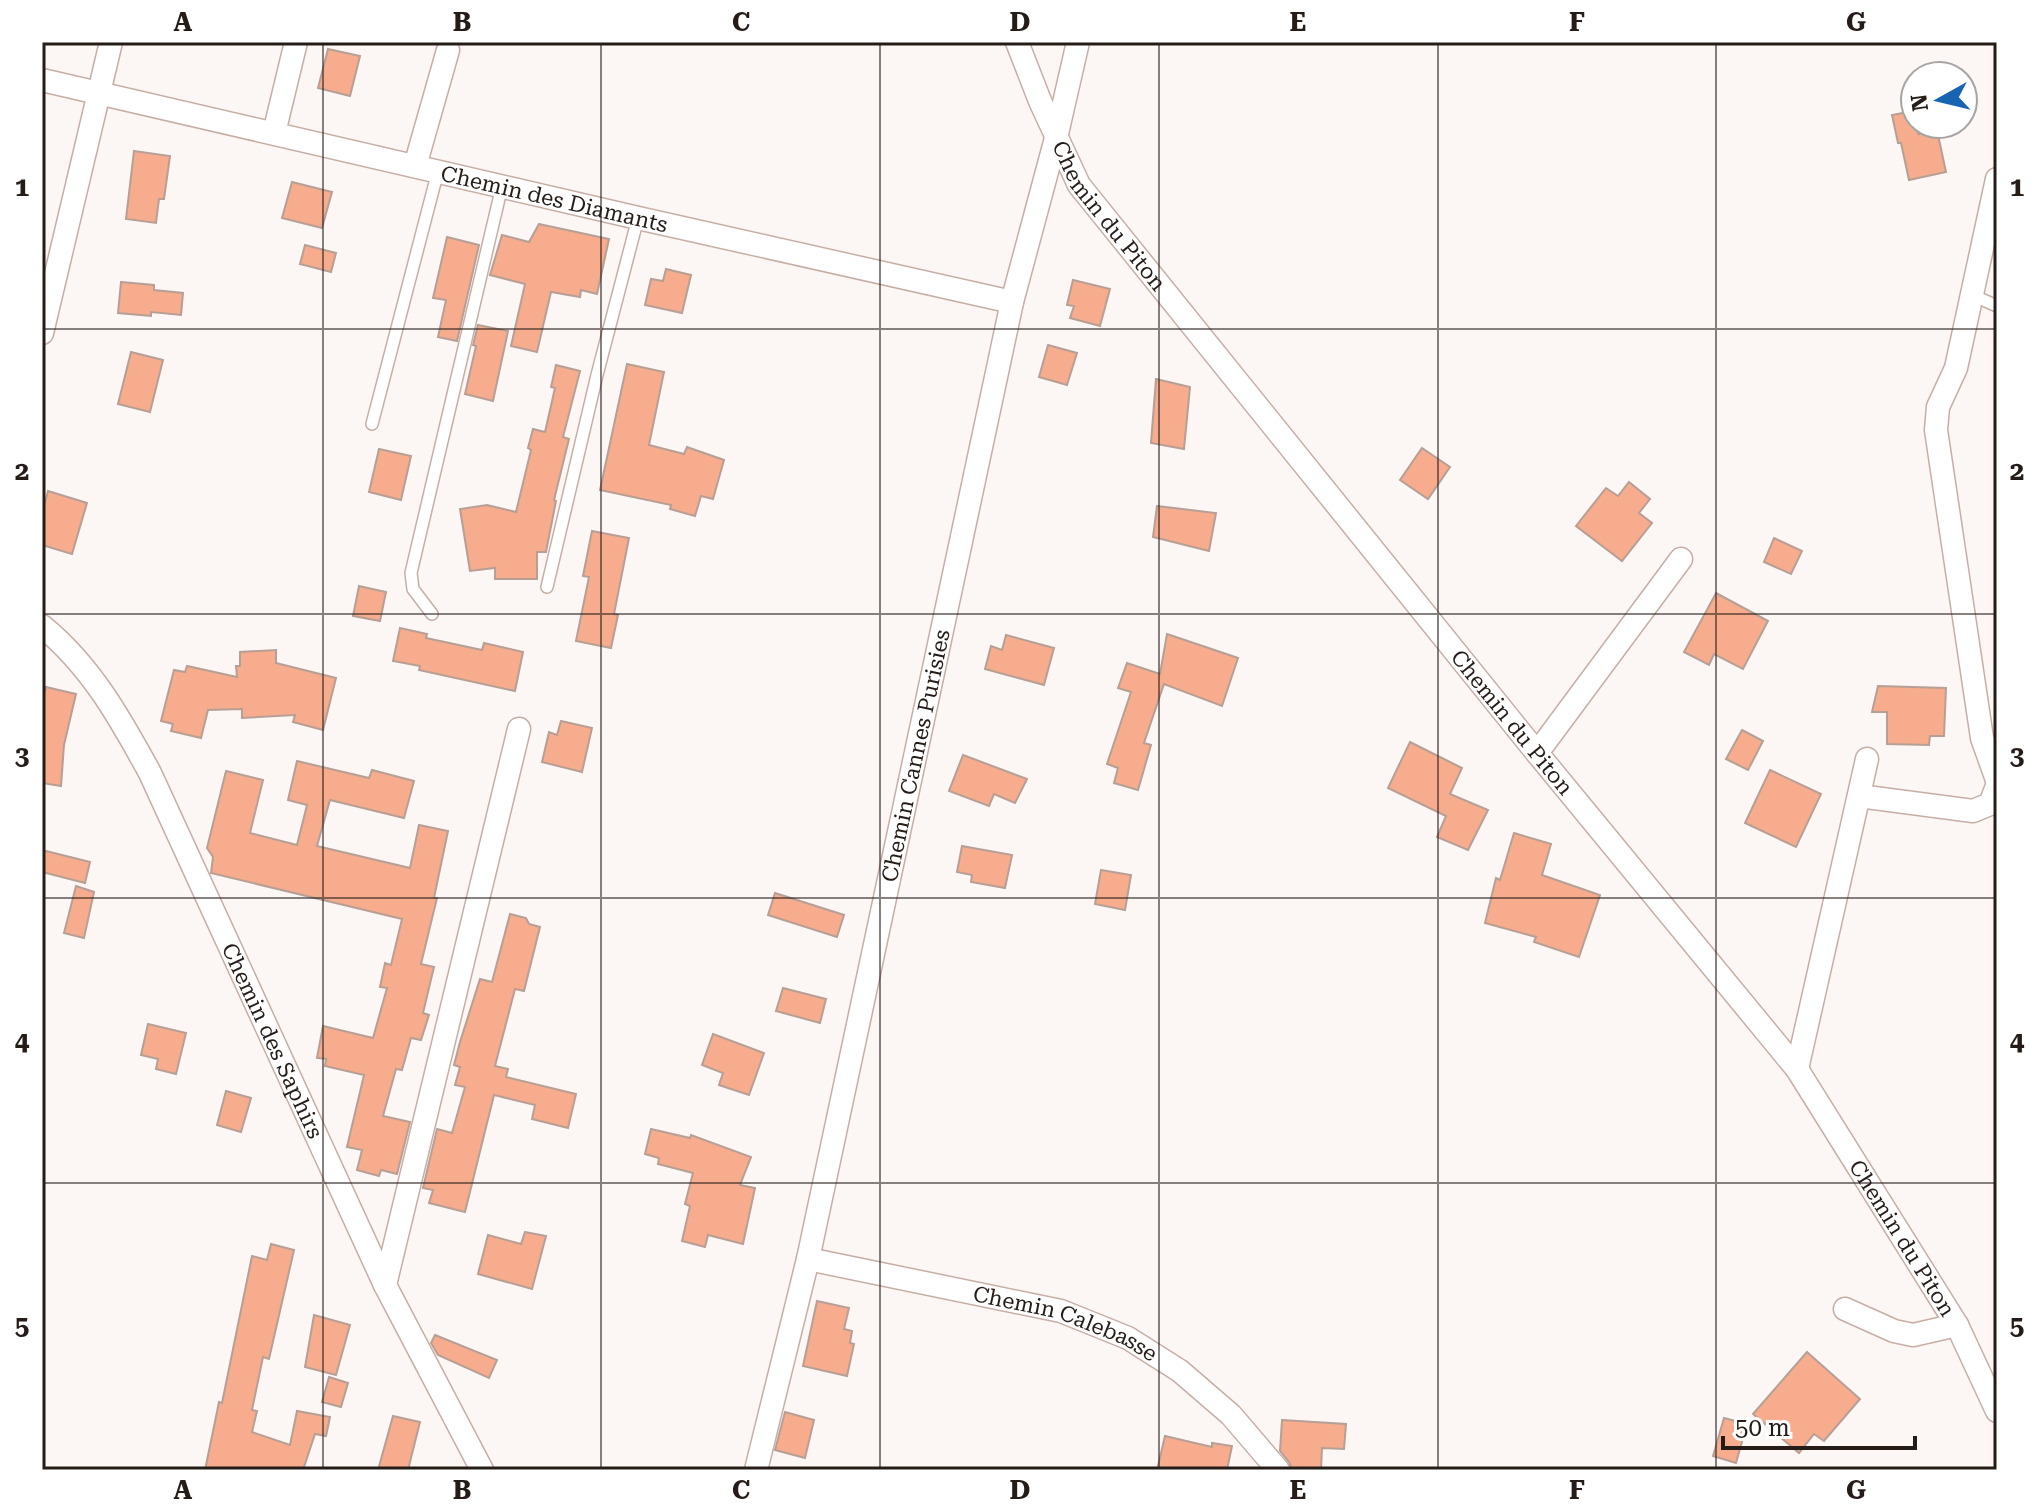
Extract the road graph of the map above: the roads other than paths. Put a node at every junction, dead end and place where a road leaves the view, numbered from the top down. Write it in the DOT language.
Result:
graph roads {
  1 [pos="111,42"];
  2 [pos="296,42"];
  3 [pos="1017,42"];
  4 [pos="1078,42"];
  5 [pos="448,50"];
  6 [pos="42,80"];
  7 [pos="99,92"];
  8 [pos="274,133"];
  9 [pos="1056,138"];
  10 [pos="415,166"];
  11 [pos="438,171"];
  12 [pos="1997,179"];
  13 [pos="502,186"];
  14 [pos="638,218"];
  15 [pos="1972,295"];
  16 [pos="1012,302"];
  17 [pos="1997,306"];
  18 [pos="42,333"];
  19 [pos="372,424"];
  20 [pos="1681,559"];
  21 [pos="547,587"];
  22 [pos="432,614"];
  23 [pos="42,626"];
  24 [pos="519,729"];
  25 [pos="1537,753"];
  26 [pos="1867,759"];
  27 [pos="1997,783"];
  28 [pos="1859,796"];
  29 [pos="1797,1069"];
  30 [pos="808,1259"];
  31 [pos="385,1285"];
  32 [pos="1845,1309"];
  33 [pos="1957,1325"];
  34 [pos="1997,1411"];
  35 [pos="482,1470"];
  36 [pos="756,1470"];
  37 [pos="1278,1470"];
  1 -- 7 [label="street"];
  2 -- 8 [label="street"];
  3 -- 9 [label="street, Chemin du Piton"];
  4 -- 9 [label="street, Chemin Cannes Purisies"];
  5 -- 10 [label="street"];
  6 -- 7 [label="street, Chemin des Diamants"];
  7 -- 8 [label="street, Chemin des Diamants"];
  7 -- 18 [label="street"];
  8 -- 10 [label="street, Chemin des Diamants"];
  9 -- 16 [label="street, Chemin Cannes Purisies"];
  9 -- 25 [label="street, Chemin du Piton"];
  10 -- 11 [label="street, Chemin des Diamants"];
  11 -- 13 [label="street, Chemin des Diamants"];
  11 -- 19 [label="lane"];
  12 -- 15 [label="street"];
  13 -- 14 [label="street, Chemin des Diamants"];
  13 -- 22 [label="lane"];
  14 -- 16 [label="street, Chemin des Diamants"];
  14 -- 21 [label="lane"];
  15 -- 17 [label="lane"];
  15 -- 27 [label="street"];
  16 -- 30 [label="street, Chemin Cannes Purisies"];
  20 -- 25 [label="street"];
  23 -- 31 [label="street, Chemin des Saphirs"];
  24 -- 31 [label="street"];
  25 -- 29 [label="street, Chemin du Piton"];
  26 -- 28 [label="street"];
  27 -- 28 [label="street"];
  28 -- 29 [label="street"];
  29 -- 33 [label="street, Chemin du Piton"];
  30 -- 36 [label="street, Chemin Cannes Purisies"];
  30 -- 37 [label="street, Chemin Calebasse"];
  31 -- 35 [label="street, Chemin des Saphirs"];
  32 -- 33 [label="street"];
  33 -- 34 [label="street, Chemin du Piton"];
}
